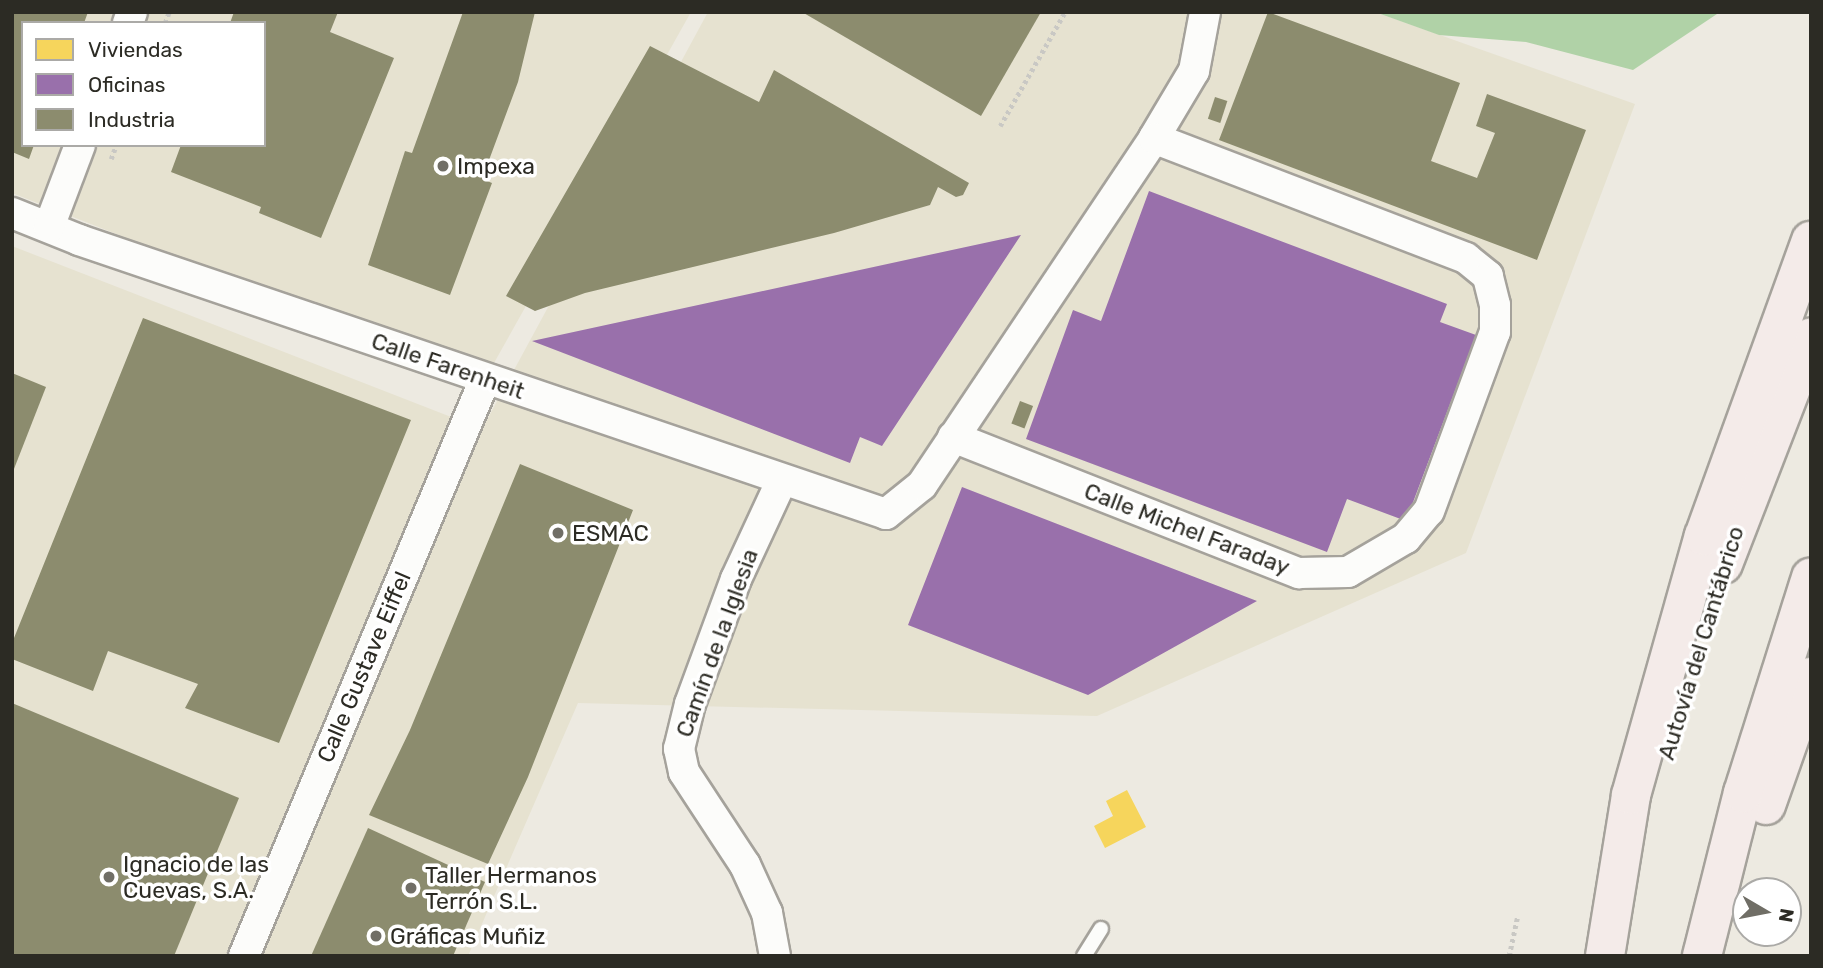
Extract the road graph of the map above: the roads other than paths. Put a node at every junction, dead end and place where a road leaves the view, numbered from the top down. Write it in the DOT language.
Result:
graph roads {
  1 [pos="1205,12"];
  2 [pos="1154,138"];
  3 [pos="79,147"];
  4 [pos="12,213"];
  5 [pos="49,227"];
  6 [pos="1811,241"];
  7 [pos="1811,337"];
  8 [pos="485,379"];
  9 [pos="953,437"];
  10 [pos="782,480"];
  11 [pos="1811,577"];
  12 [pos="1811,677"];
  13 [pos="1101,929"];
  14 [pos="244,956"];
  15 [pos="775,956"];
  16 [pos="1084,956"];
  17 [pos="1605,956"];
  18 [pos="1614,956"];
  19 [pos="1702,956"];
  20 [pos="1713,956"];
  1 -- 2 [label="street"];
  2 -- 9 [label="street"];
  2 -- 9 [label="street, Calle Michel Faraday"];
  3 -- 5 [label="street"];
  4 -- 5 [label="street, Calle Farenheit"];
  5 -- 8 [label="street, Calle Farenheit"];
  6 -- 17 [label="highway"];
  7 -- 18 [label="highway, Autovía del Cantábrico"];
  8 -- 10 [label="street, Calle Farenheit"];
  8 -- 14 [label="street, Calle Gustave Eiffel"];
  9 -- 10 [label="street, Calle Farenheit"];
  10 -- 15 [label="street, Camín de la Iglesia"];
  11 -- 19 [label="highway"];
  12 -- 20 [label="highway"];
  13 -- 16 [label="lane"];
}
